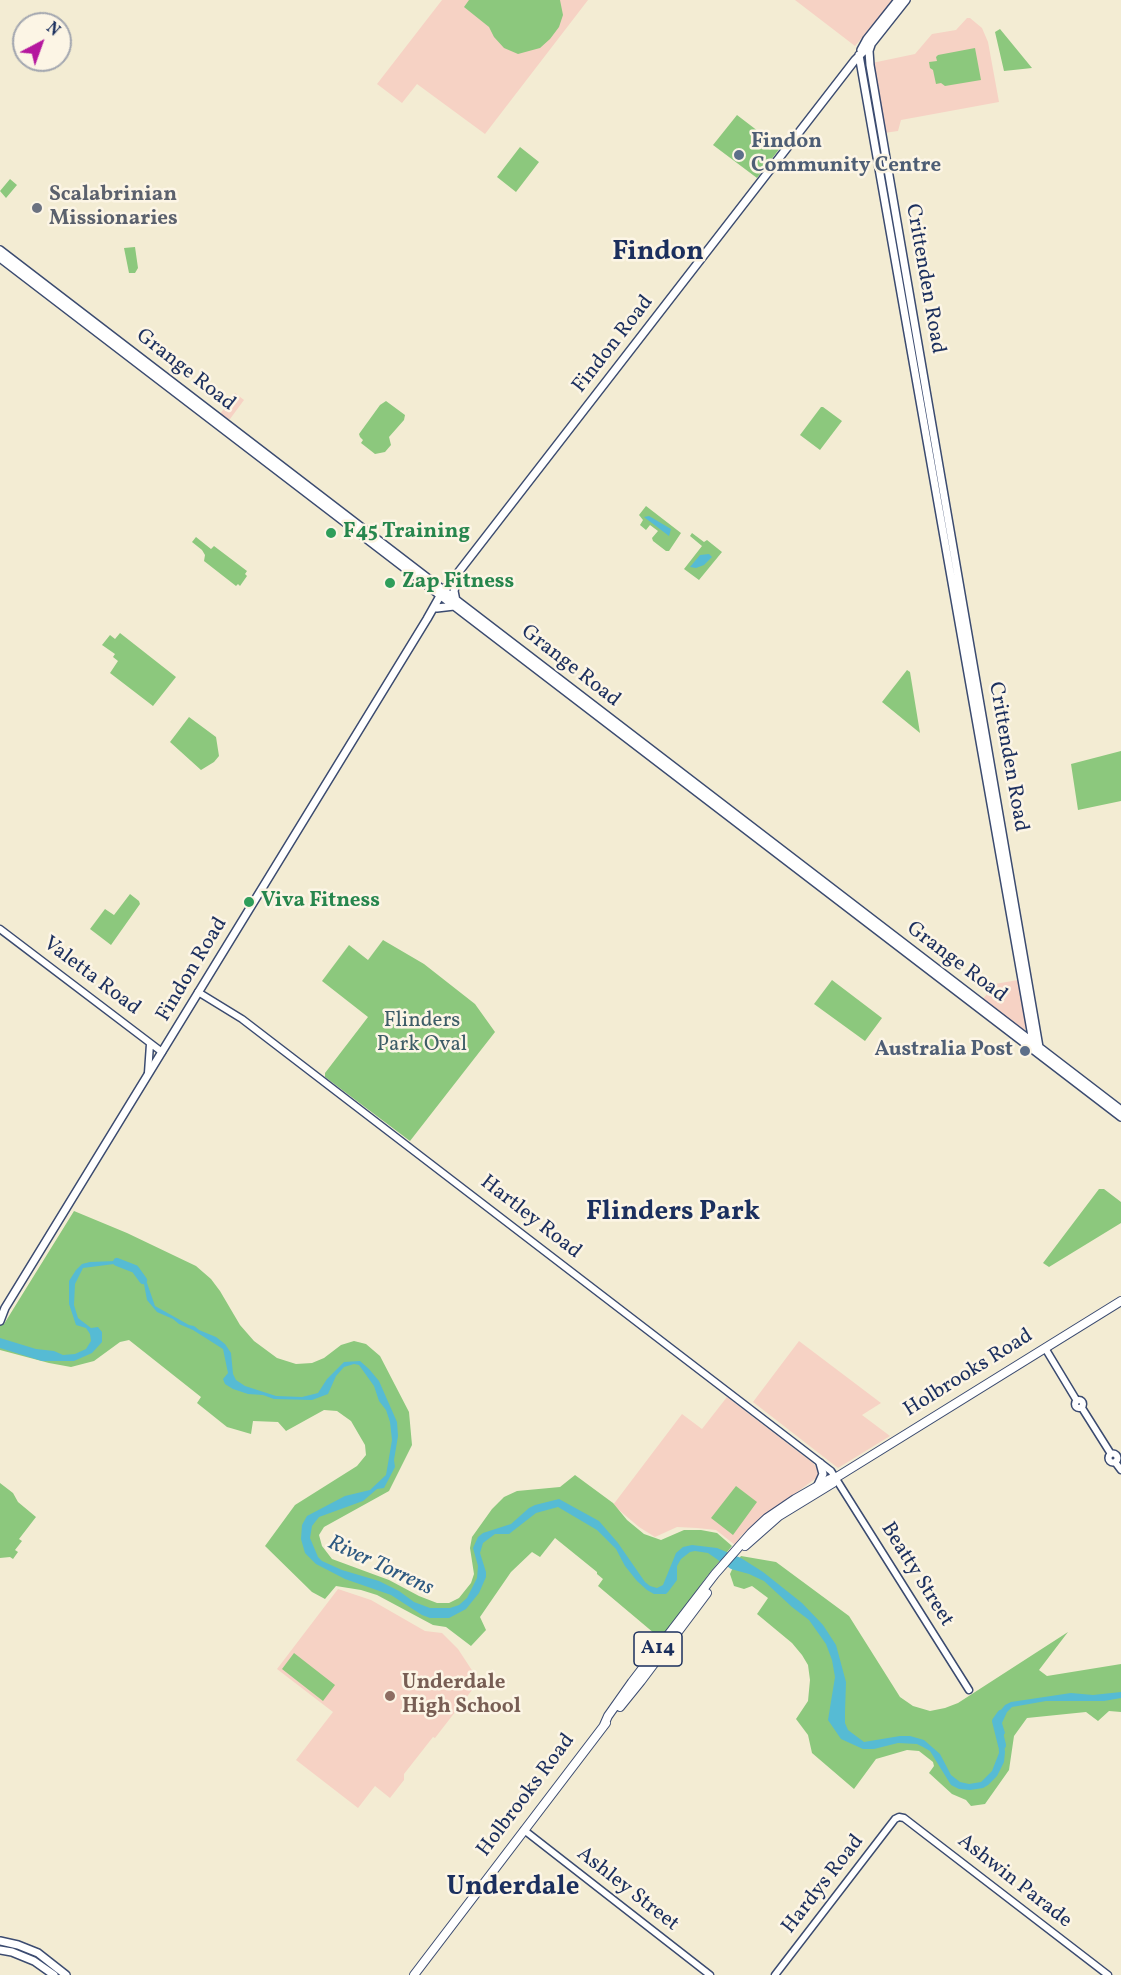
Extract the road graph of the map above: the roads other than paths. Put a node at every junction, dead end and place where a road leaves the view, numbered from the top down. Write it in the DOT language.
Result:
graph roads {
  1 [pos="898,0"];
  2 [pos="906,0"];
  3 [pos="887,19"];
  4 [pos="872,43"];
  5 [pos="859,55"];
  6 [pos="870,65"];
  7 [pos="848,69"];
  8 [pos="862,72"];
  9 [pos="0,250"];
  10 [pos="0,258"];
  11 [pos="372,542"];
  12 [pos="455,578"];
  13 [pos="431,585"];
  14 [pos="443,595"];
  15 [pos="455,603"];
  16 [pos="435,608"];
  17 [pos="0,929"];
  18 [pos="198,992"];
  19 [pos="1030,1029"];
  20 [pos="1021,1033"];
  21 [pos="150,1044"];
  22 [pos="1035,1046"];
  23 [pos="162,1052"];
  24 [pos="148,1074"];
  25 [pos="1121,1110"];
  26 [pos="1121,1117"];
  27 [pos="1121,1301"];
  28 [pos="3,1310"];
  29 [pos="0,1321"];
  30 [pos="1045,1348"];
  31 [pos="820,1463"];
  32 [pos="1121,1470"];
  33 [pos="837,1478"];
  34 [pos="818,1485"];
  35 [pos="740,1548"];
  36 [pos="969,1690"];
  37 [pos="899,1816"];
  38 [pos="524,1830"];
  39 [pos="0,1941"];
  40 [pos="0,1950"];
  41 [pos="51,1973"];
  42 [pos="66,1975"];
  43 [pos="414,1975"];
  44 [pos="710,1975"];
  45 [pos="775,1975"];
  46 [pos="1108,1975"];
  1 -- 3 [label="main road, Findon Road"];
  2 -- 3 [label="main road, Findon Road"];
  3 -- 4 [label="main road, Findon Road"];
  3 -- 5 [label="main road, Findon Road"];
  4 -- 5 [label="main road, Findon Road"];
  4 -- 6 [label="main road, Crittenden Road"];
  5 -- 6 [label="main road"];
  5 -- 7 [label="main road, Findon Road"];
  5 -- 8 [label="main road, Crittenden Road"];
  6 -- 22 [label="main road, Crittenden Road"];
  7 -- 8 [label="main road"];
  7 -- 12 [label="main road, Findon Road"];
  8 -- 19 [label="main road, Crittenden Road"];
  9 -- 11 [label="main road, Grange Road"];
  10 -- 11 [label="main road, Grange Road"];
  11 -- 13 [label="main road, Grange Road"];
  12 -- 13 [label="main road"];
  12 -- 14 [label="main road, Findon Road"];
  12 -- 15 [label="main road"];
  13 -- 14 [label="main road, Grange Road"];
  13 -- 16 [label="main road"];
  14 -- 15 [label="main road, Grange Road"];
  14 -- 16 [label="main road, Findon Road"];
  15 -- 16 [label="main road"];
  15 -- 20 [label="main road, Grange Road"];
  15 -- 22 [label="main road, Grange Road"];
  16 -- 18 [label="main road, Findon Road"];
  17 -- 21 [label="street, Valetta Road"];
  18 -- 23 [label="main road, Findon Road"];
  18 -- 31 [label="street, Hartley Road"];
  19 -- 20 [label="main road"];
  19 -- 22 [label="main road, Crittenden Road"];
  20 -- 22 [label="main road, Grange Road"];
  21 -- 23 [label="street, Valetta Road"];
  21 -- 24 [label="street"];
  22 -- 25 [label="main road, Grange Road"];
  22 -- 26 [label="main road, Grange Road"];
  23 -- 24 [label="main road, Findon Road"];
  24 -- 28 [label="main road, Findon Road"];
  27 -- 30 [label="main road, Holbrooks Road / A14"];
  28 -- 29 [label="main road, Findon Road"];
  30 -- 32 [label="street"];
  30 -- 33 [label="main road, Holbrooks Road / A14"];
  31 -- 33 [label="street, Hartley Road"];
  31 -- 34 [label="main road"];
  33 -- 34 [label="main road, Holbrooks Road / A14"];
  33 -- 35 [label="main road, Holbrooks Road / A14"];
  33 -- 36 [label="street, Beatty Street"];
  34 -- 35 [label="main road, Holbrooks Road / A14"];
  35 -- 38 [label="main road, Holbrooks Road / A14"];
  37 -- 45 [label="street, Hardys Road"];
  37 -- 46 [label="street, Ashwin Parade"];
  38 -- 43 [label="main road, Holbrooks Road / A14"];
  38 -- 44 [label="street, Ashley Street"];
  39 -- 41 [label="main road"];
  40 -- 41 [label="main road"];
  41 -- 42 [label="main road"];
}
